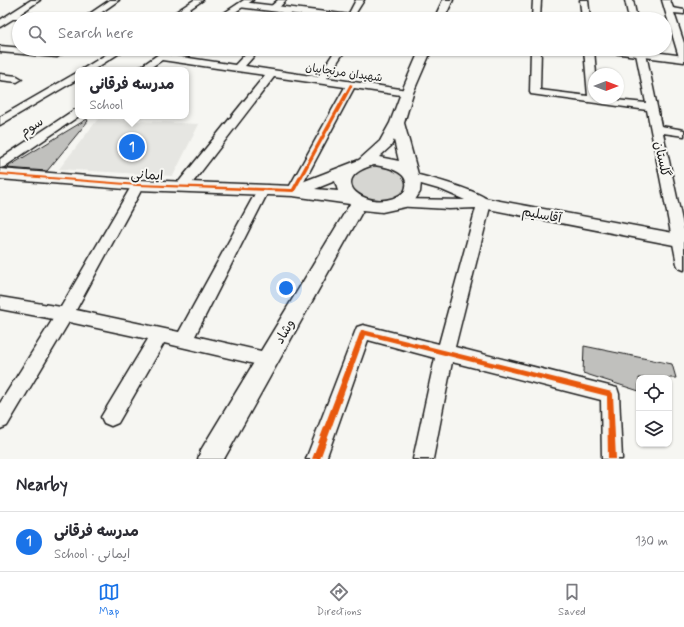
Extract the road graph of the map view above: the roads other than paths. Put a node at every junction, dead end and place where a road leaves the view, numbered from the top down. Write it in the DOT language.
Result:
graph roads {
  1 [pos="36,0"];
  2 [pos="115,0"];
  3 [pos="199,0"];
  4 [pos="282,0"];
  5 [pos="360,0"];
  6 [pos="448,0"];
  7 [pos="537,0"];
  8 [pos="584,0"];
  9 [pos="629,0"];
  10 [pos="666,0"];
  11 [pos="245,2"];
  12 [pos="273,8"];
  13 [pos="288,10"];
  14 [pos="669,10"];
  15 [pos="16,12"];
  16 [pos="97,12"];
  17 [pos="180,12"];
  18 [pos="230,12"];
  19 [pos="303,12"];
  20 [pos="353,12"];
  21 [pos="442,12"];
  22 [pos="536,12"];
  23 [pos="585,12"];
  24 [pos="632,12"];
  25 [pos="684,12"];
  26 [pos="10,16"];
  27 [pos="672,20"];
  28 [pos="684,21"];
  29 [pos="0,24"];
  30 [pos="0,49"];
  31 [pos="12,50"];
  32 [pos="109,56"];
  33 [pos="163,56"];
  34 [pos="249,56"];
  35 [pos="336,56"];
  36 [pos="423,56"];
  37 [pos="536,56"];
  38 [pos="591,56"];
  39 [pos="641,56"];
  40 [pos="671,56"];
  41 [pos="160,58"];
  42 [pos="684,58"];
  43 [pos="91,67"];
  44 [pos="146,67"];
  45 [pos="238,68"];
  46 [pos="592,68"];
  47 [pos="272,73"];
  48 [pos="0,77"];
  49 [pos="75,77"];
  50 [pos="17,79"];
  51 [pos="321,80"];
  52 [pos="351,85"];
  53 [pos="407,93"];
  54 [pos="588,98"];
  55 [pos="624,103"];
  56 [pos="652,107"];
  57 [pos="75,114"];
  58 [pos="0,122"];
  59 [pos="397,123"];
  60 [pos="656,129"];
  61 [pos="684,133"];
  62 [pos="365,162"];
  63 [pos="0,164"];
  64 [pos="347,171"];
  65 [pos="0,174"];
  66 [pos="411,175"];
  67 [pos="138,185"];
  68 [pos="182,186"];
  69 [pos="263,190"];
  70 [pos="293,191"];
  71 [pos="355,200"];
  72 [pos="484,203"];
  73 [pos="398,204"];
  74 [pos="682,240"];
  75 [pos="684,264"];
  76 [pos="0,303"];
  77 [pos="65,314"];
  78 [pos="160,335"];
  79 [pos="184,340"];
  80 [pos="445,352"];
  81 [pos="268,359"];
  82 [pos="111,417"];
  83 [pos="0,420"];
  84 [pos="210,459"];
  85 [pos="316,459"];
  86 [pos="423,459"];
  87 [pos="612,459"];
  1 -- 15 [label="street"];
  2 -- 16 [label="street"];
  3 -- 17 [label="street"];
  4 -- 12 [label="street"];
  5 -- 20 [label="street"];
  6 -- 21 [label="street"];
  7 -- 22 [label="street"];
  8 -- 23 [label="street"];
  9 -- 24 [label="street"];
  10 -- 14 [label="street"];
  11 -- 12 [label="street"];
  11 -- 18 [label="street"];
  12 -- 13 [label="street"];
  13 -- 19 [label="street"];
  14 -- 25 [label="street"];
  26 -- 29 [label="street"];
  27 -- 28 [label="street"];
  27 -- 42 [label="street"];
  30 -- 31 [label="street"];
  32 -- 43 [label="street"];
  33 -- 41 [label="street"];
  34 -- 45 [label="street"];
  35 -- 51 [label="street"];
  36 -- 53 [label="street"];
  37 -- 54 [label="street"];
  38 -- 46 [label="street"];
  39 -- 56 [label="street"];
  40 -- 42 [label="street"];
  41 -- 44 [label="street"];
  41 -- 45 [label="street, شهیدان مرنجابیان"];
  45 -- 47 [label="street, شهیدان مرنجابیان"];
  47 -- 51 [label="street, شهیدان مرنجابیان"];
  47 -- 68 [label="street"];
  48 -- 50 [label="street"];
  49 -- 58 [label="street"];
  51 -- 52 [label="street, شهیدان مرنجابیان"];
  52 -- 53 [label="street, شهیدان مرنجابیان"];
  52 -- 70 [label="street"];
  53 -- 59 [label="street"];
  55 -- 56 [label="street"];
  56 -- 60 [label="street"];
  57 -- 63 [label="street, سوم"];
  59 -- 62 [label="street"];
  59 -- 66 [label="street"];
  60 -- 61 [label="street, گلستان"];
  60 -- 74 [label="street, گلستان"];
  62 -- 64 [label="street"];
  62 -- 66 [label="street"];
  64 -- 70 [label="street, ایمانی"];
  64 -- 71 [label="street"];
  65 -- 67 [label="street, ایمانی"];
  66 -- 72 [label="street"];
  66 -- 73 [label="street"];
  67 -- 68 [label="street, ایمانی"];
  67 -- 77 [label="street"];
  68 -- 69 [label="street, ایمانی"];
  69 -- 70 [label="street, ایمانی"];
  69 -- 79 [label="street"];
  70 -- 71 [label="street, ایمانی"];
  71 -- 73 [label="street"];
  71 -- 81 [label="street, وشاد"];
  72 -- 73 [label="street, آقاسلیم"];
  72 -- 74 [label="street, آقاسلیم"];
  72 -- 80 [label="street"];
  74 -- 75 [label="street, گلستان"];
  76 -- 77 [label="street"];
  77 -- 78 [label="street"];
  77 -- 83 [label="street"];
  78 -- 79 [label="street"];
  78 -- 82 [label="street"];
  79 -- 81 [label="street"];
  80 -- 85 [label="street"];
  80 -- 86 [label="street"];
  80 -- 87 [label="street"];
  81 -- 84 [label="street, وشاد"];
}
